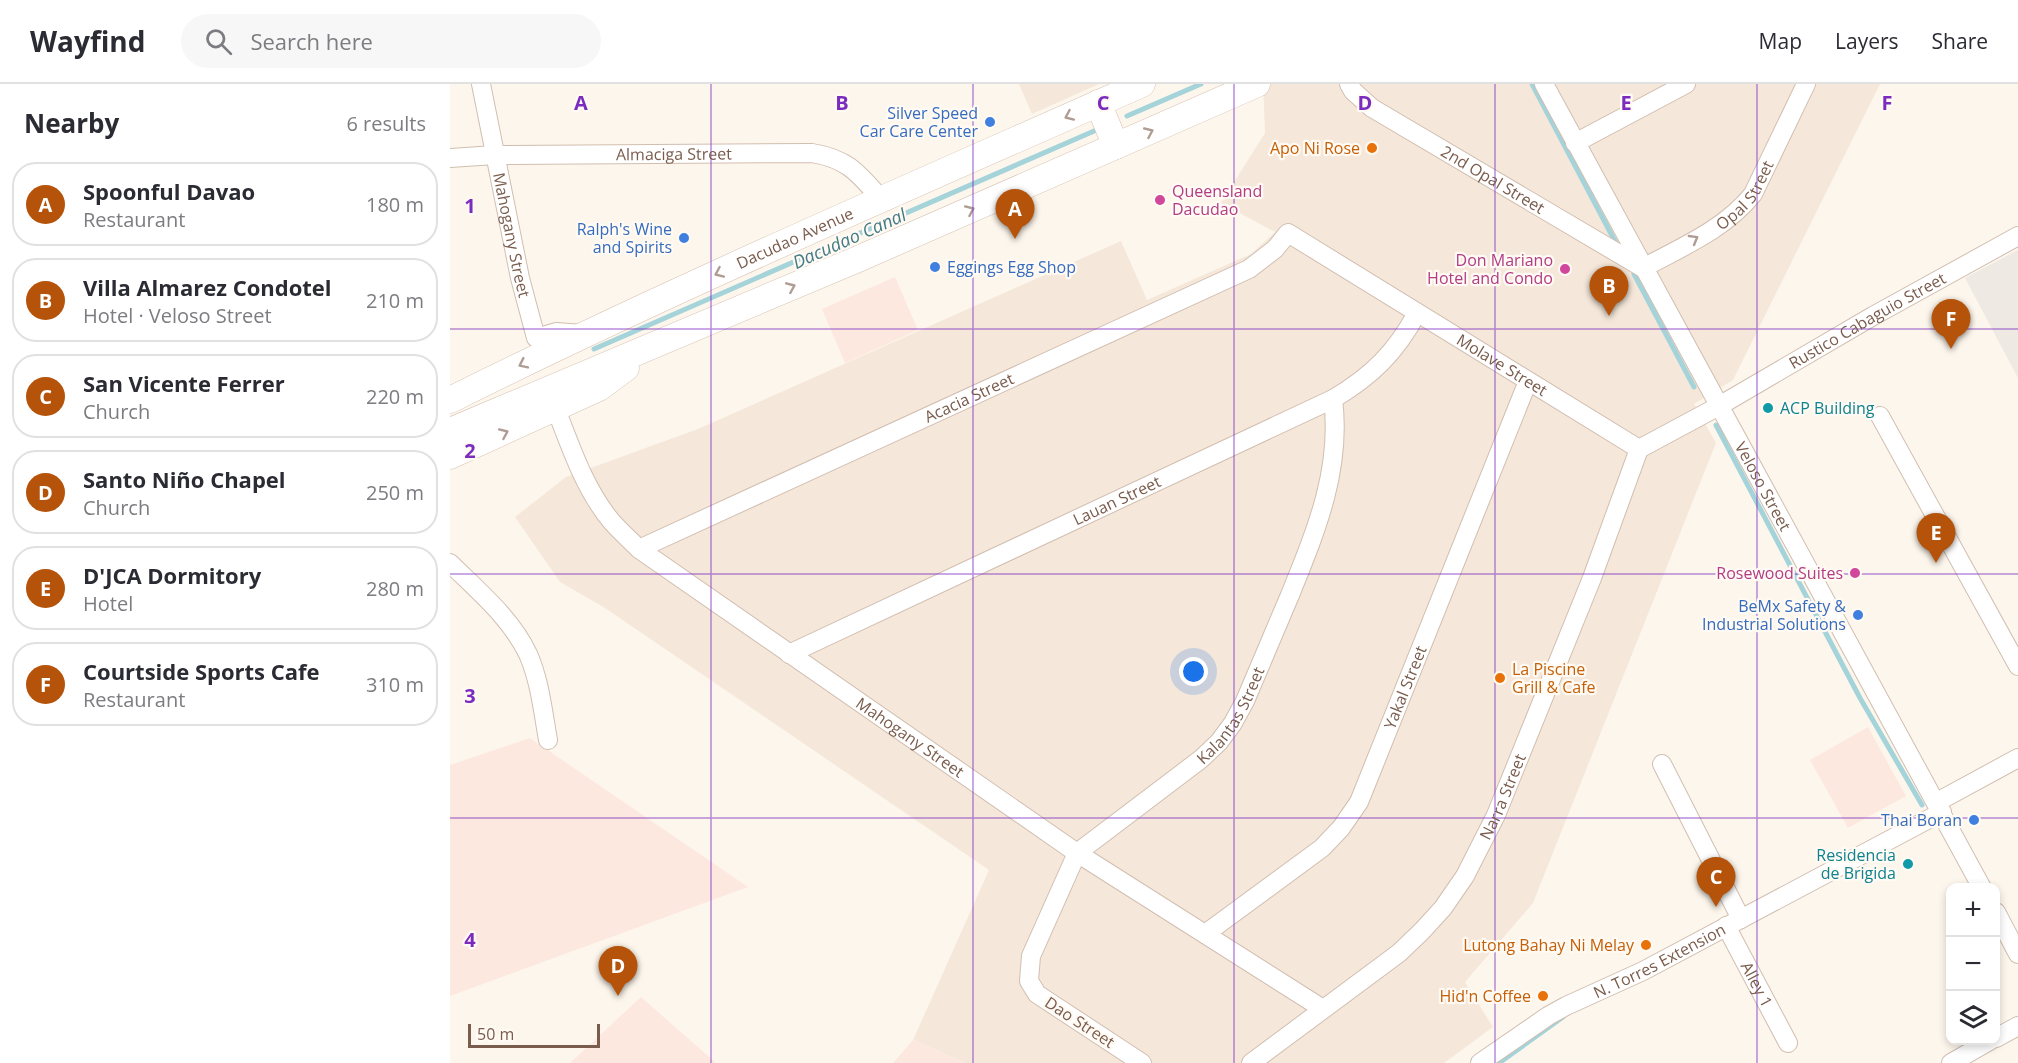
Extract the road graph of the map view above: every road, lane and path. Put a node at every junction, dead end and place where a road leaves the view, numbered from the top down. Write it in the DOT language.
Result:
graph roads {
  1 [pos="481,84"];
  2 [pos="1142,84"];
  3 [pos="1257,84"];
  4 [pos="1349,84"];
  5 [pos="1544,84"];
  6 [pos="1686,84"];
  7 [pos="1806,84"];
  8 [pos="1098,103"];
  9 [pos="1575,143"];
  10 [pos="1116,146"];
  11 [pos="495,155"];
  12 [pos="450,158"];
  13 [pos="881,199"];
  14 [pos="1288,233"];
  15 [pos="2018,236"];
  16 [pos="1644,268"];
  17 [pos="1417,313"];
  18 [pos="584,334"];
  19 [pos="641,352"];
  20 [pos="1528,381"];
  21 [pos="1333,399"];
  22 [pos="450,400"];
  23 [pos="1719,406"];
  24 [pos="556,409"];
  25 [pos="1880,416"];
  26 [pos="450,431"];
  27 [pos="1639,449"];
  28 [pos="450,456"];
  29 [pos="639,549"];
  30 [pos="450,562"];
  31 [pos="789,654"];
  32 [pos="2018,666"];
  33 [pos="548,740"];
  34 [pos="2018,758"];
  35 [pos="1662,764"];
  36 [pos="1939,807"];
  37 [pos="1077,853"];
  38 [pos="1979,883"];
  39 [pos="2000,921"];
  40 [pos="1734,923"];
  41 [pos="1205,934"];
  42 [pos="2018,954"];
  43 [pos="1028,973"];
  44 [pos="1323,1010"];
  45 [pos="2018,1026"];
  46 [pos="2000,1035"];
  47 [pos="1788,1043"];
  48 [pos="1984,1045"];
  49 [pos="1142,1063"];
  50 [pos="1251,1063"];
  51 [pos="1480,1063"];
  52 [pos="1951,1063"];
  1 -- 11 [label="street, Mahogany Street"];
  2 -- 8 [label="main road, Dacudao Avenue"];
  10 -- 3 [label="main road, one-way"];
  4 -- 16 [label="street, 2nd Opal Street"];
  5 -- 9 [label="street, Veloso Street"];
  6 -- 9 [label="street"];
  16 -- 7 [label="street, Opal Street, one-way"];
  8 -- 10 [label="main road"];
  8 -- 13 [label="main road, Dacudao Avenue, one-way"];
  9 -- 16 [label="street, Veloso Street"];
  19 -- 10 [label="main road, one-way"];
  11 -- 12 [label="street, Almaciga Street"];
  11 -- 13 [label="street, Almaciga Street"];
  11 -- 18 [label="street, Mahogany Street"];
  13 -- 18 [label="main road, Dacudao Avenue, one-way"];
  14 -- 17 [label="street, Molave Street"];
  14 -- 29 [label="street, Acacia Street"];
  15 -- 23 [label="street, Rustico Cabaguio Street"];
  16 -- 23 [label="street, Veloso Street"];
  17 -- 20 [label="street, Molave Street"];
  17 -- 21 [label="street, Lauan Street"];
  18 -- 22 [label="main road, Dacudao Avenue, one-way"];
  19 -- 24 [label="main road"];
  19 -- 26 [label="main road"];
  20 -- 27 [label="street, Molave Street"];
  20 -- 41 [label="street, Yakal Street"];
  21 -- 31 [label="street, Lauan Street"];
  21 -- 37 [label="street, Kalantas Street"];
  23 -- 27 [label="street"];
  23 -- 36 [label="street, Veloso Street"];
  28 -- 24 [label="main road, one-way"];
  24 -- 29 [label="street, Mahogany Street"];
  25 -- 32 [label="street"];
  27 -- 44 [label="street, Narra Street"];
  29 -- 31 [label="street, Mahogany Street"];
  30 -- 33 [label="street"];
  31 -- 37 [label="street, Mahogany Street"];
  34 -- 36 [label="street, N. Torres Extension"];
  35 -- 40 [label="street, Alley 1"];
  36 -- 38 [label="street, Veloso Street"];
  36 -- 40 [label="street, N. Torres Extension"];
  37 -- 41 [label="street, Mahogany Street"];
  37 -- 43 [label="street, Kalantas Street"];
  39 -- 42 [label="street"];
  40 -- 47 [label="street, Alley 1"];
  40 -- 51 [label="street, N. Torres Extension"];
  41 -- 44 [label="street, Mahogany Street"];
  43 -- 49 [label="street, Dao Street"];
  44 -- 50 [label="street, Narra Street"];
  45 -- 46 [label="street"];
  48 -- 52 [label="street"];
}
